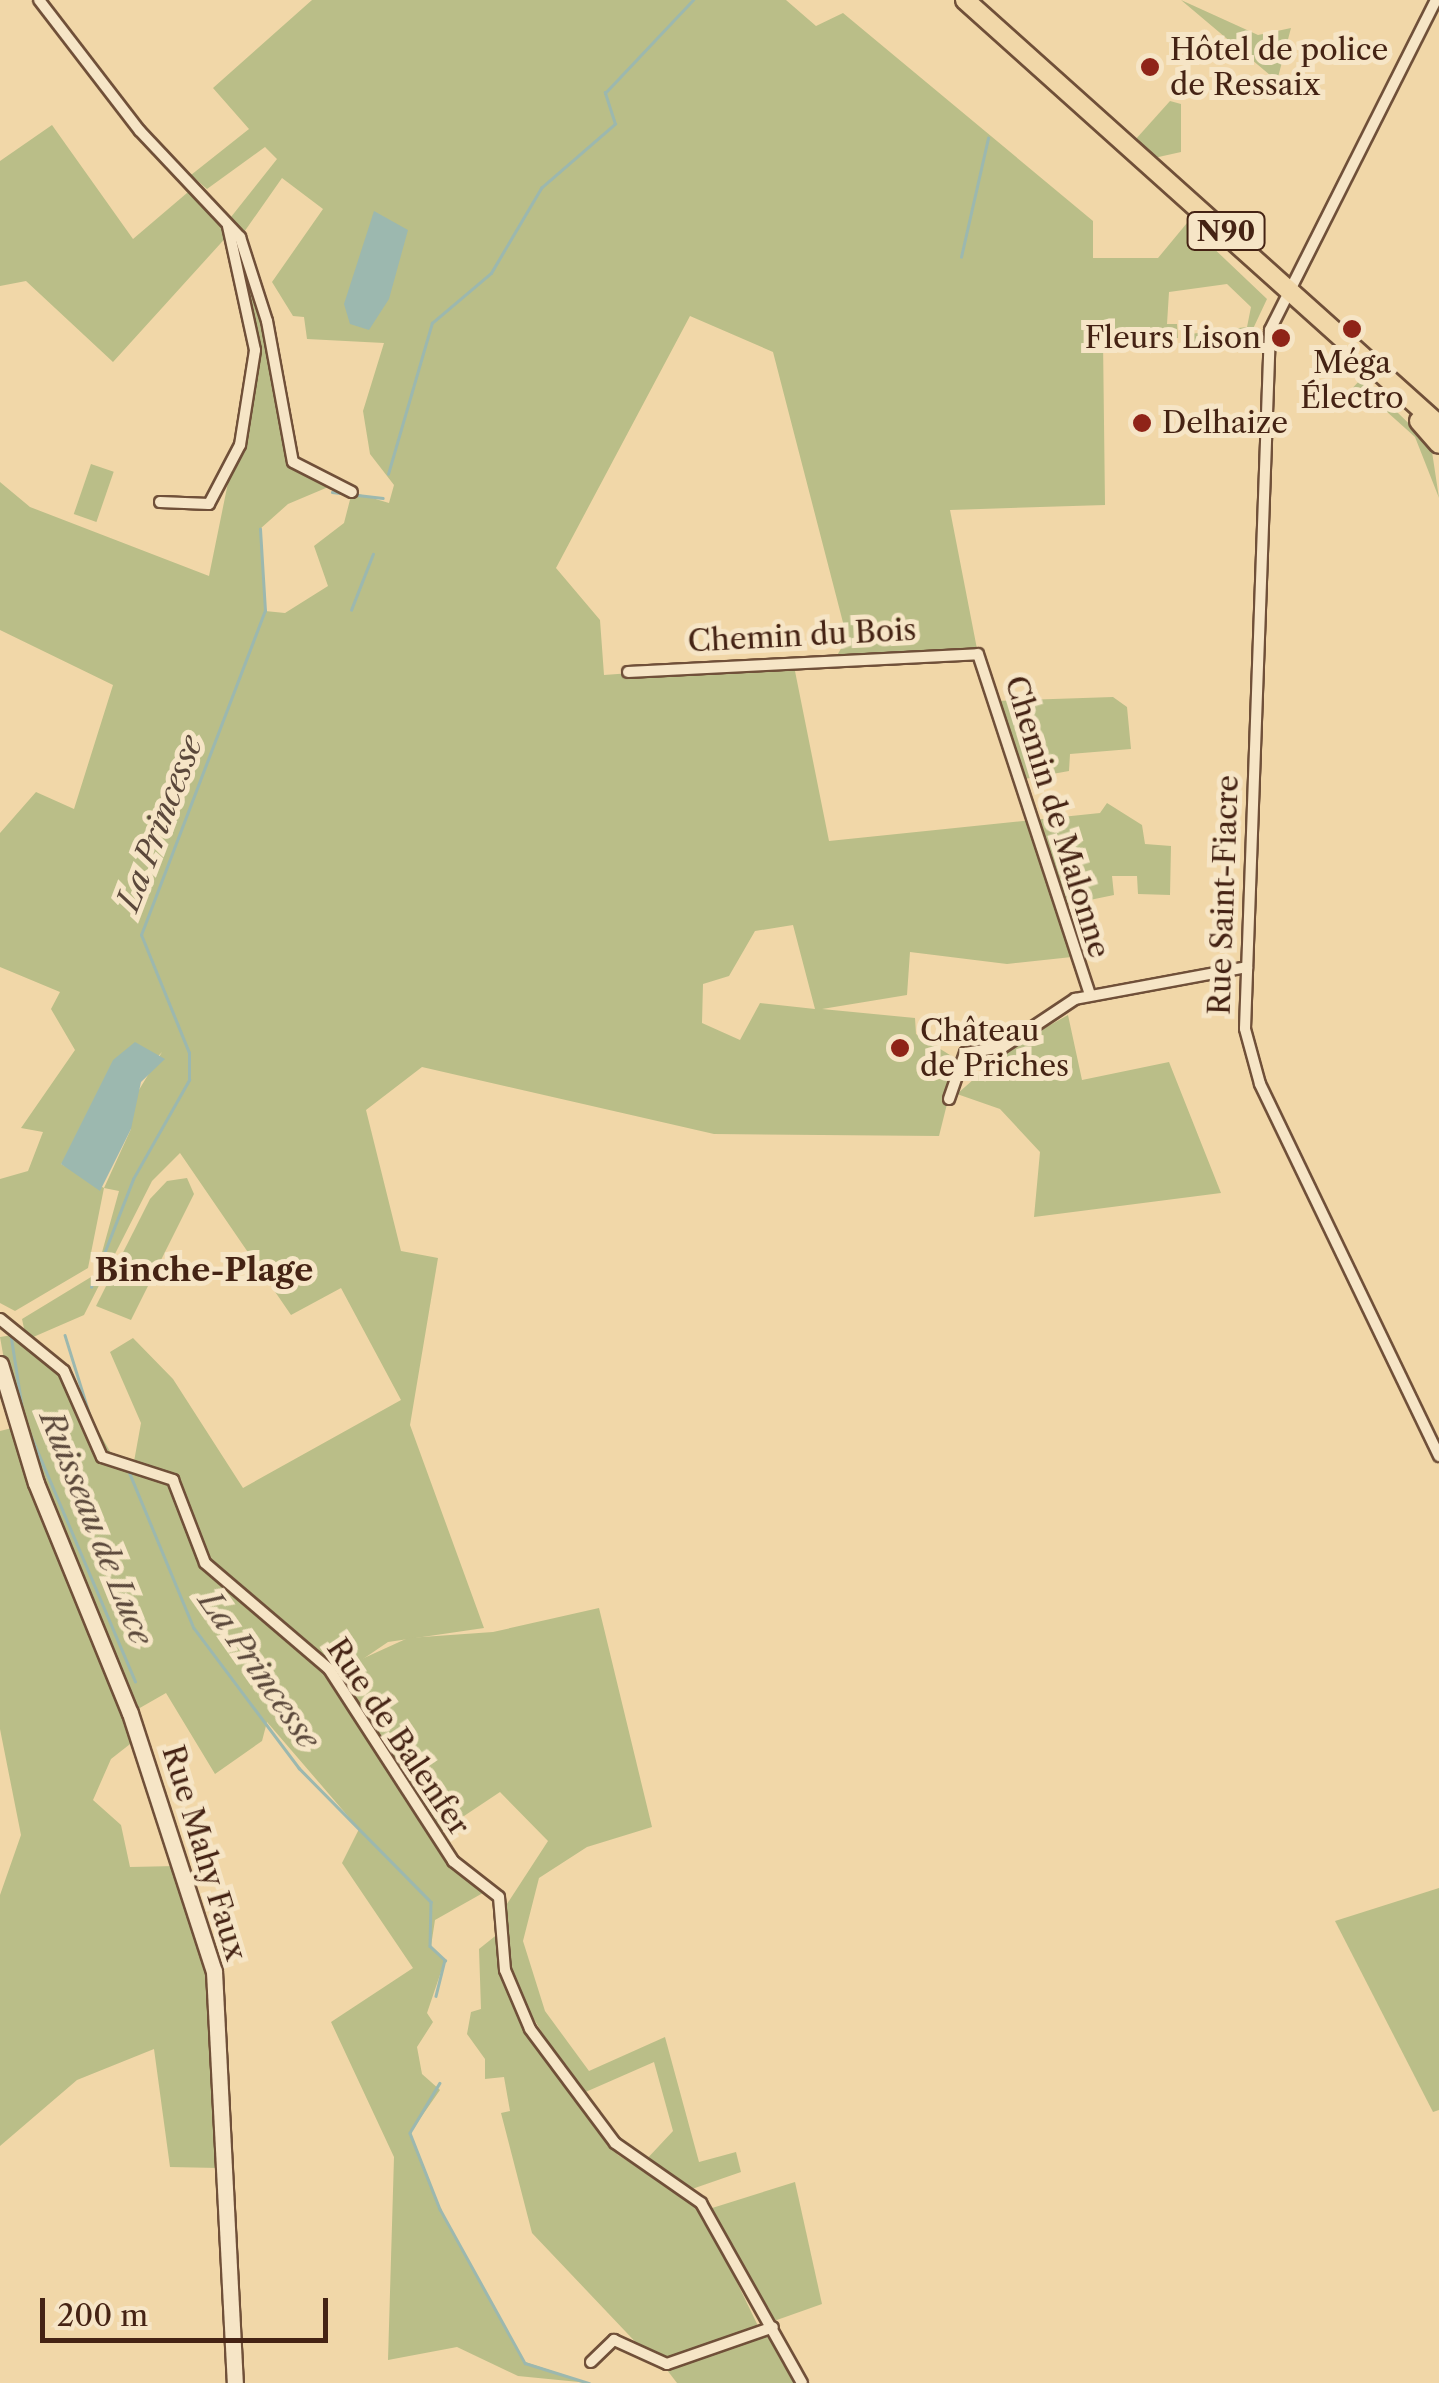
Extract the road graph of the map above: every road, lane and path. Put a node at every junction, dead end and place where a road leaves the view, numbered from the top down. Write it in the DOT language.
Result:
graph roads {
  1 [pos="40,0"];
  2 [pos="965,0"];
  3 [pos="1436,0"];
  4 [pos="228,226"];
  5 [pos="1284,292"];
  6 [pos="1439,425"];
  7 [pos="1439,444"];
  8 [pos="352,492"];
  9 [pos="160,502"];
  10 [pos="978,654"];
  11 [pos="628,672"];
  12 [pos="1247,967"];
  13 [pos="1090,995"];
  14 [pos="949,1098"];
  15 [pos="0,1319"];
  16 [pos="0,1364"];
  17 [pos="1439,1456"];
  18 [pos="773,2327"];
  19 [pos="592,2362"];
  20 [pos="235,2383"];
  21 [pos="802,2383"];
  1 -- 4 [label="street"];
  2 -- 5 [label="main road, N90"];
  3 -- 5 [label="street, Rue Saint-Fiacre"];
  4 -- 8 [label="street"];
  4 -- 9 [label="street"];
  5 -- 6 [label="main road, N90"];
  5 -- 7 [label="main road, N90"];
  5 -- 12 [label="street, Rue Saint-Fiacre"];
  10 -- 11 [label="street, Chemin du Bois"];
  10 -- 13 [label="street, Chemin de Malonne"];
  12 -- 13 [label="street"];
  12 -- 17 [label="street, Rue Saint-Fiacre"];
  13 -- 14 [label="street"];
  15 -- 18 [label="street, Rue de Balenfer"];
  16 -- 20 [label="street, Rue Mahy Faux"];
  18 -- 19 [label="street"];
  18 -- 21 [label="street, Rue de Balenfer"];
}
